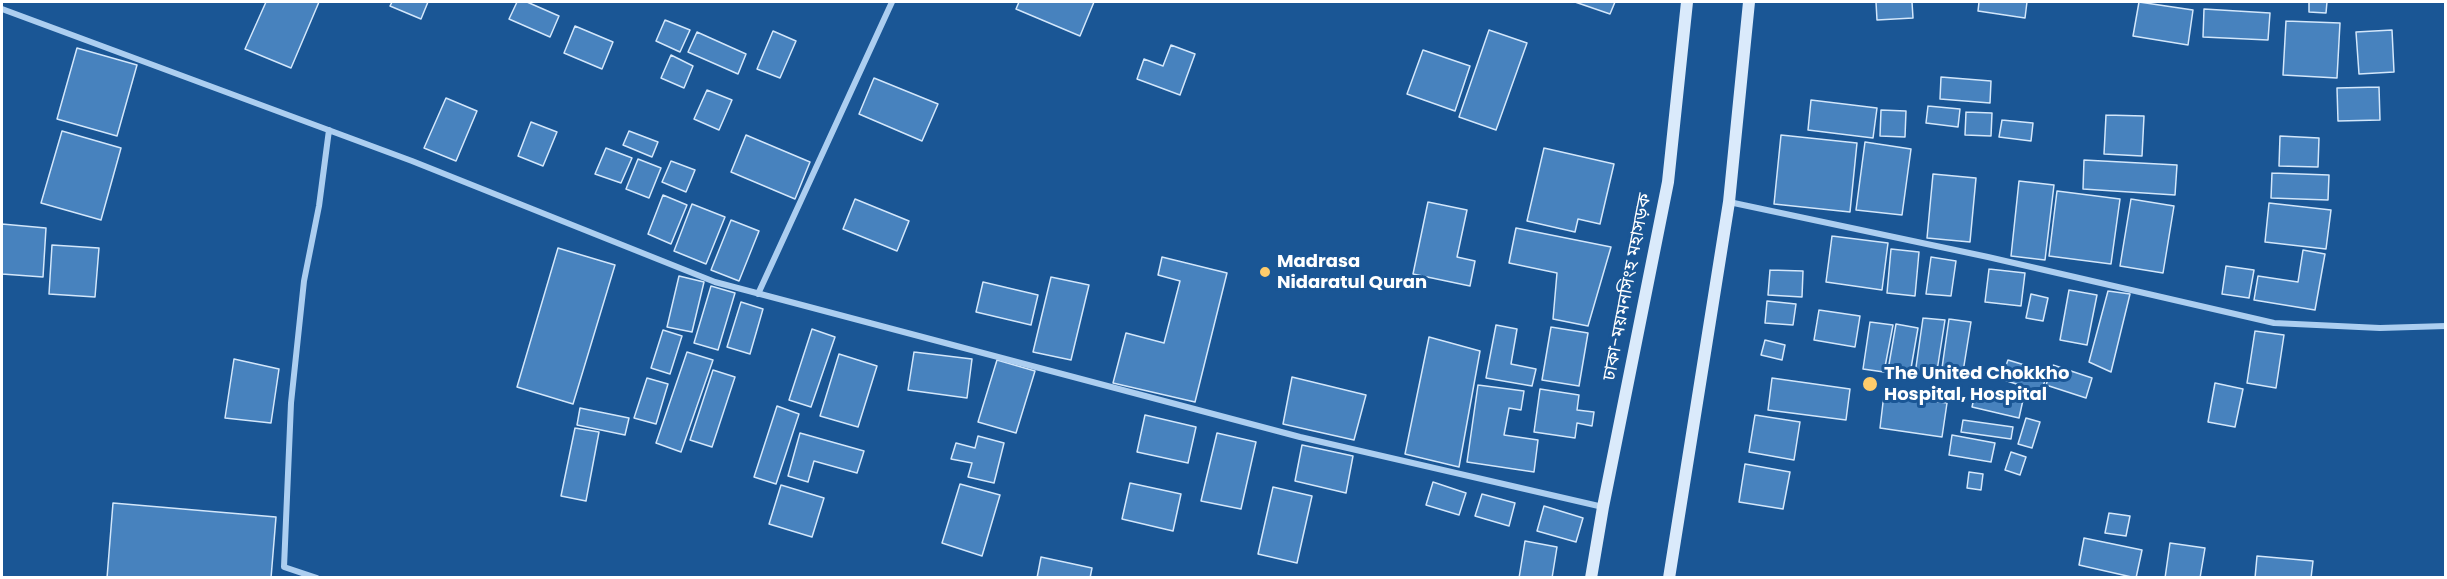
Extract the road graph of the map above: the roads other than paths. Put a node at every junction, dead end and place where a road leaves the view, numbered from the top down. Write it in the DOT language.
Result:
graph roads {
  1 [pos="892,2"];
  2 [pos="1687,2"];
  3 [pos="1749,2"];
  4 [pos="2,9"];
  5 [pos="329,130"];
  6 [pos="1729,202"];
  7 [pos="758,294"];
  8 [pos="2445,326"];
  9 [pos="1603,507"];
  10 [pos="317,578"];
  11 [pos="1591,578"];
  12 [pos="1669,578"];
  1 -- 7 [label="street"];
  2 -- 9 [label="main road, ঢাকা-ময়মনসিংহ মহাসড়ক"];
  3 -- 6 [label="main road"];
  4 -- 5 [label="street"];
  5 -- 7 [label="street"];
  5 -- 10 [label="street"];
  6 -- 8 [label="street"];
  6 -- 12 [label="main road"];
  7 -- 9 [label="street"];
  9 -- 11 [label="main road, ঢাকা-ময়মনসিংহ মহাসড়ক"];
}
